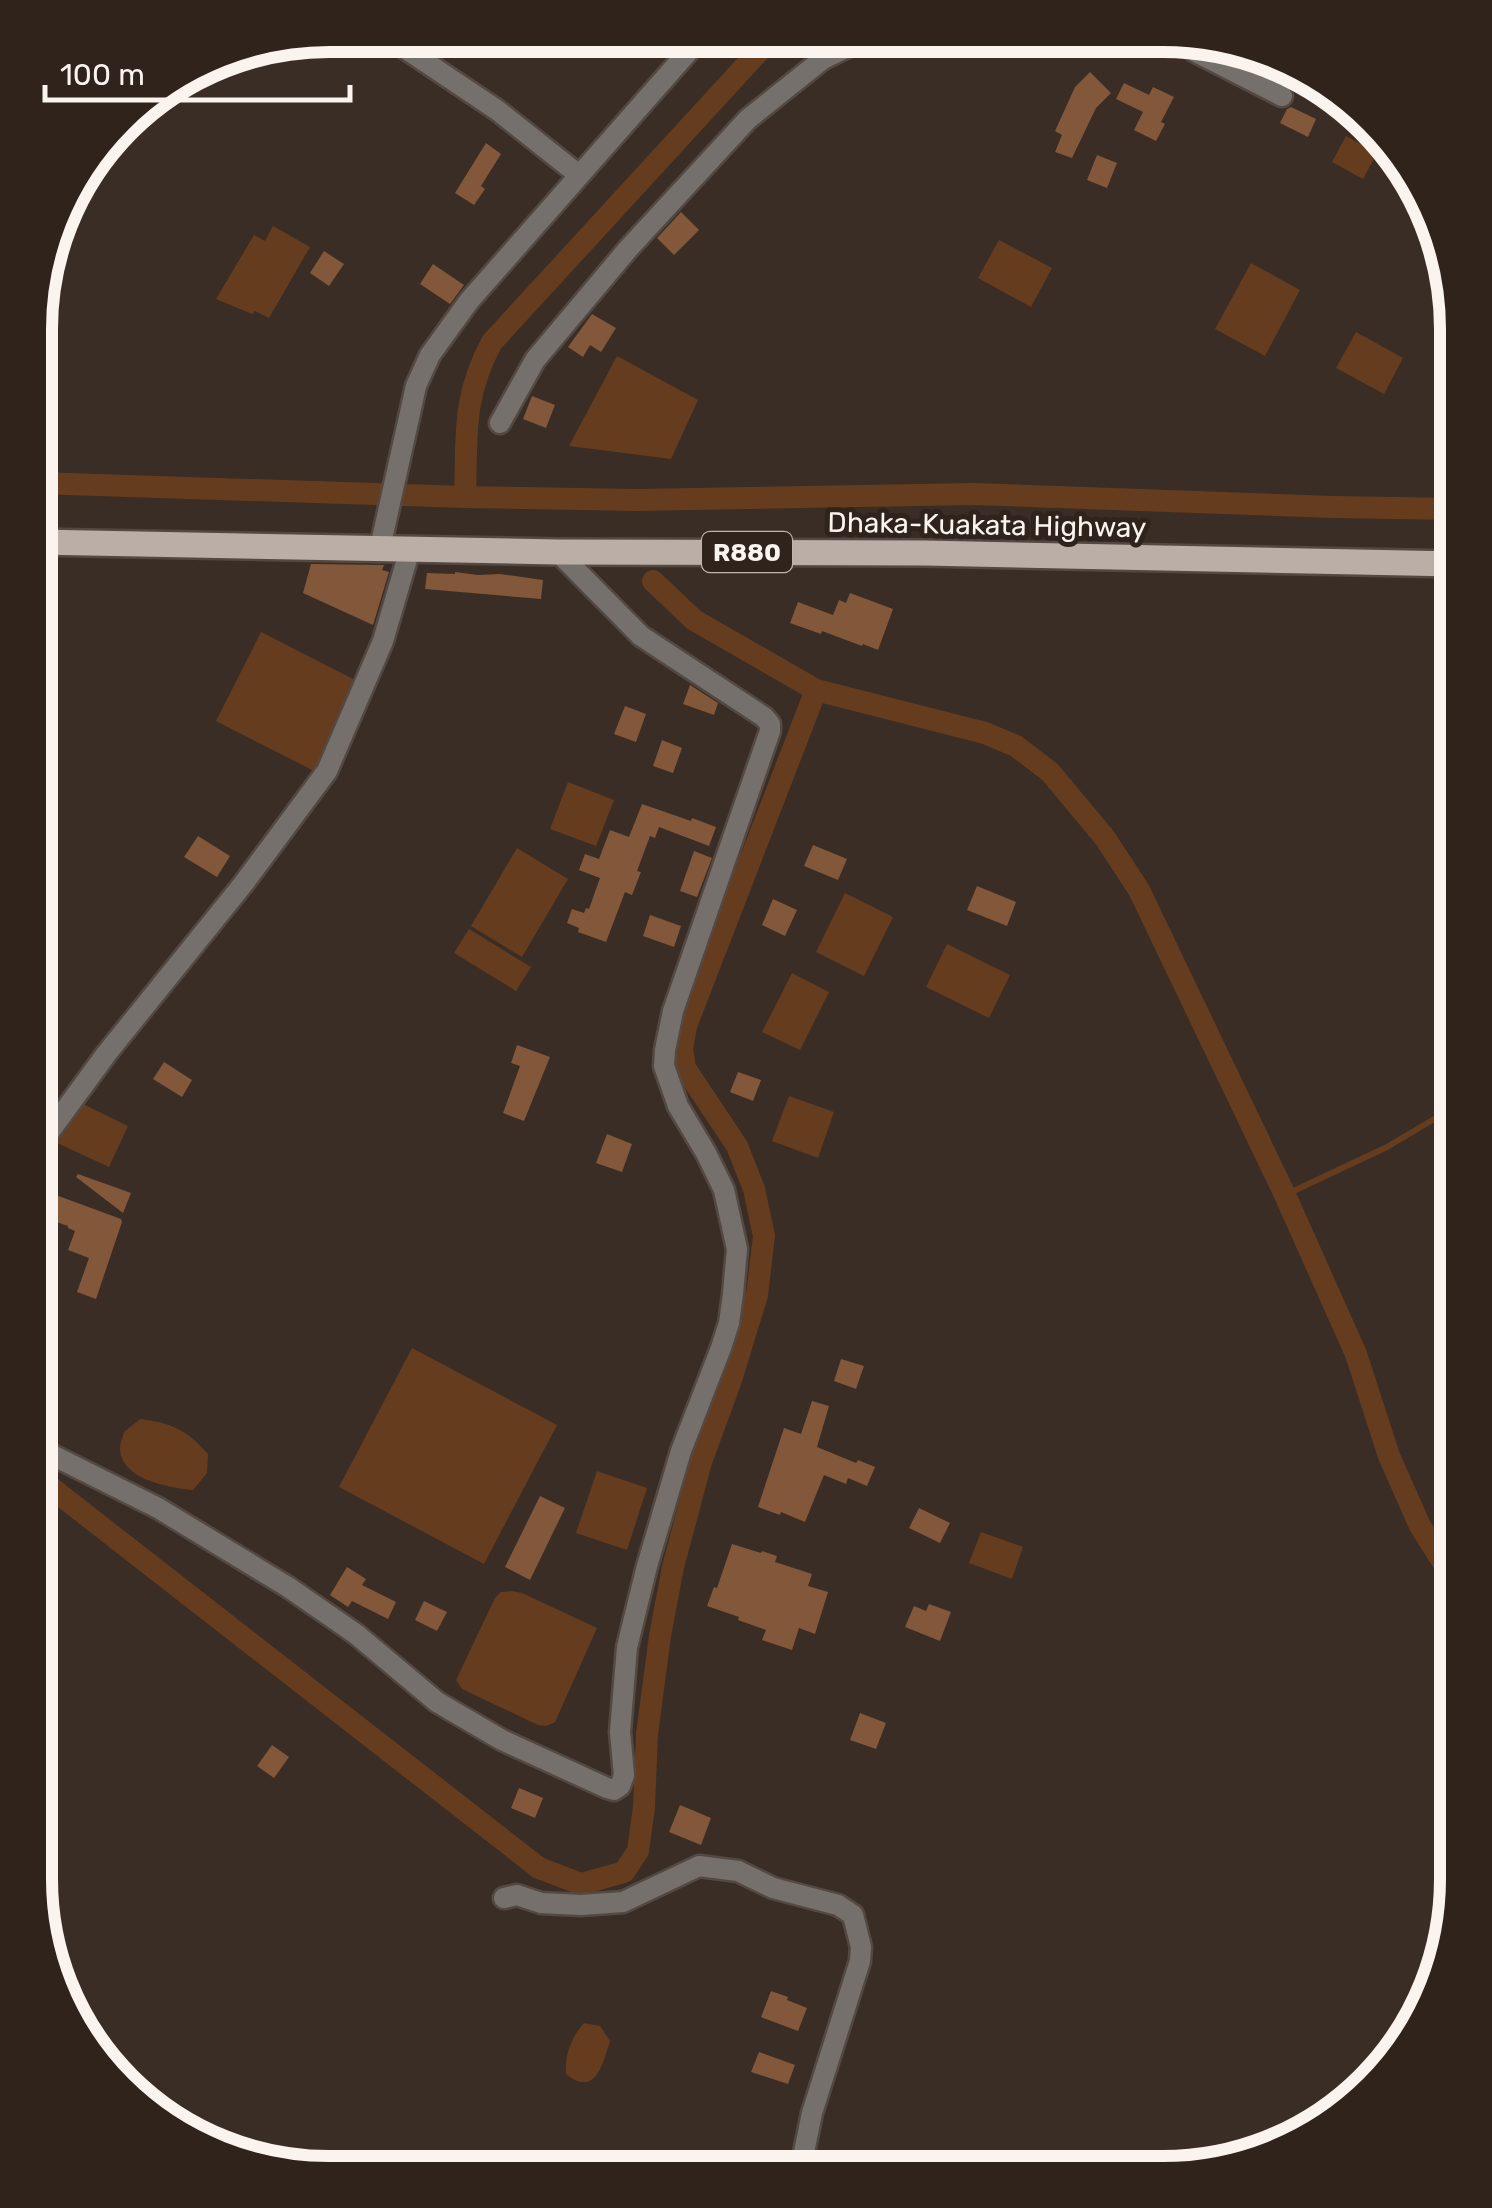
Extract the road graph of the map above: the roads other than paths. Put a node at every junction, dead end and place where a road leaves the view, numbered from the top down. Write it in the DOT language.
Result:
graph roads {
  1 [pos="836,52"];
  2 [pos="411,53"];
  3 [pos="687,53"];
  4 [pos="1204,56"];
  5 [pos="1282,96"];
  6 [pos="579,175"];
  7 [pos="500,422"];
  8 [pos="52,542"];
  9 [pos="380,548"];
  10 [pos="410,549"];
  11 [pos="558,552"];
  12 [pos="1440,564"];
  13 [pos="52,1128"];
  14 [pos="52,1455"];
  15 [pos="504,1898"];
  16 [pos="803,2156"];
  1 -- 7 [label="street"];
  2 -- 6 [label="street"];
  3 -- 6 [label="street"];
  4 -- 5 [label="street"];
  6 -- 9 [label="street"];
  8 -- 9 [label="main road, Dhaka-Kuakata Highway / R880"];
  9 -- 10 [label="main road, Dhaka-Kuakata Highway / R880"];
  10 -- 11 [label="main road, Dhaka-Kuakata Highway / R880"];
  10 -- 13 [label="street"];
  11 -- 12 [label="main road, Dhaka-Kuakata Highway / R880"];
  11 -- 14 [label="street"];
  15 -- 16 [label="street"];
}
